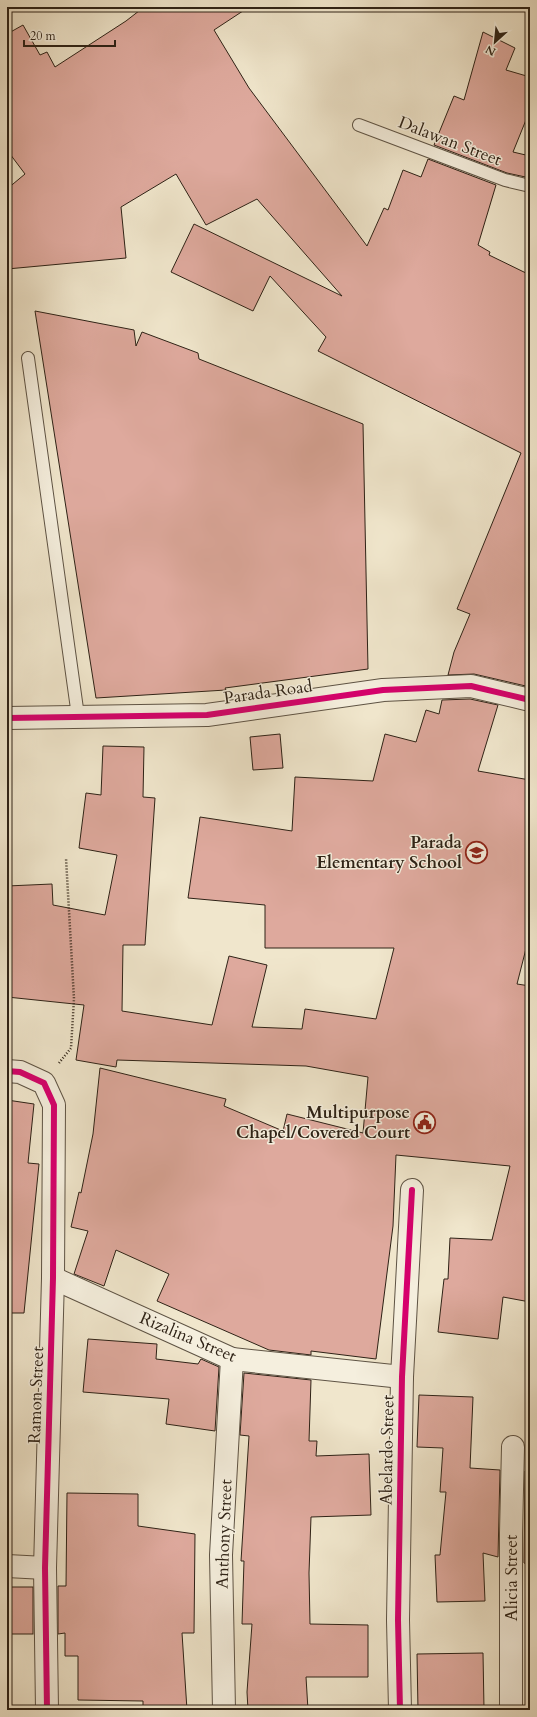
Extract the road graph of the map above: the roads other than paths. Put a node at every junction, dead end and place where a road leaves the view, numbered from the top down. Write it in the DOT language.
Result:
graph roads {
  1 [pos="360,126"];
  2 [pos="530,186"];
  3 [pos="28,358"];
  4 [pos="530,700"];
  5 [pos="78,716"];
  6 [pos="7,718"];
  7 [pos="7,1071"];
  8 [pos="412,1190"];
  9 [pos="53,1278"];
  10 [pos="232,1359"];
  11 [pos="402,1377"];
  12 [pos="513,1447"];
  13 [pos="7,1566"];
  14 [pos="44,1568"];
  15 [pos="47,1710"];
  16 [pos="224,1710"];
  17 [pos="400,1710"];
  18 [pos="511,1710"];
  1 -- 2 [label="lane, Dalawan Street"];
  3 -- 5 [label="lane"];
  4 -- 5 [label="street, Parada Road"];
  5 -- 6 [label="street, Parada Road"];
  7 -- 9 [label="street, Ramon Street"];
  8 -- 11 [label="street, Abelardo Street"];
  9 -- 10 [label="street, Rizalina Street"];
  9 -- 14 [label="street, Ramon Street"];
  10 -- 11 [label="street, Rizalina Street"];
  10 -- 16 [label="street, Anthony Street"];
  11 -- 17 [label="street, Abelardo Street"];
  12 -- 18 [label="street, Alicia Street"];
  13 -- 14 [label="street"];
  14 -- 15 [label="street, Ramon Street"];
}
